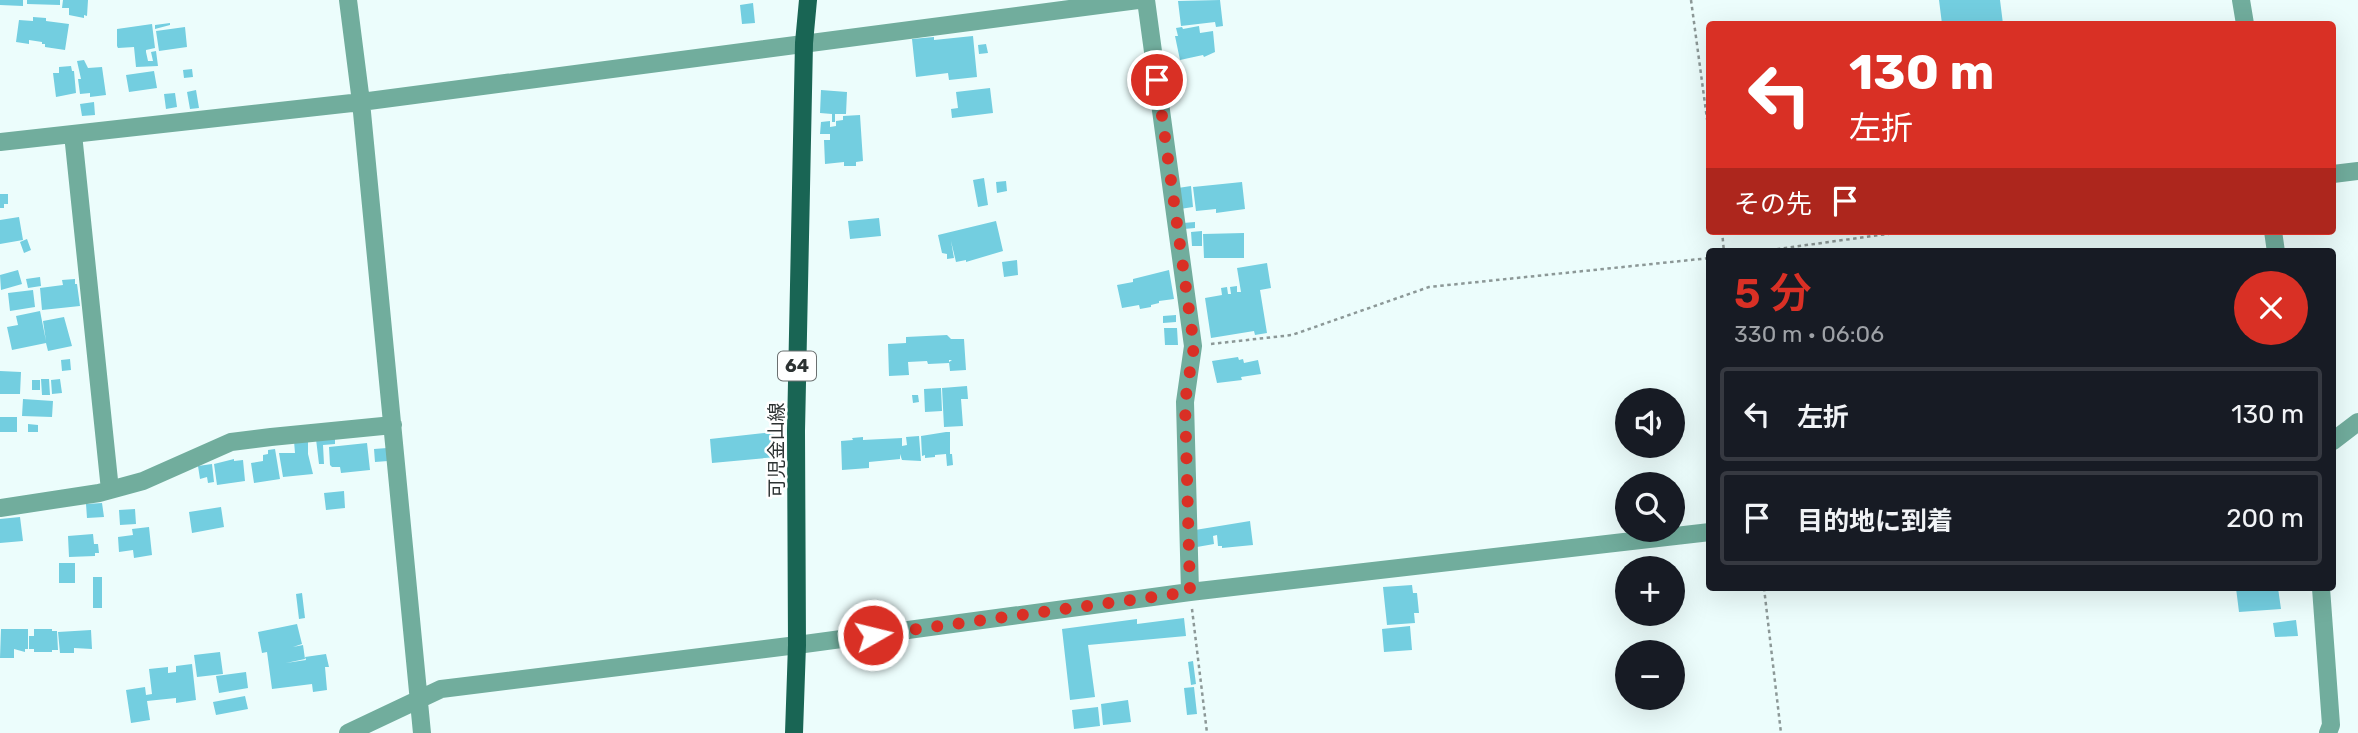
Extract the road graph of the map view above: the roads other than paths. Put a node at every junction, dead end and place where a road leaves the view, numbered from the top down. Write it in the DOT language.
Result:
graph roads {
  1 [pos="348,0"];
  2 [pos="808,0"];
  3 [pos="1138,0"];
  4 [pos="1146,0"];
  5 [pos="2241,0"];
  6 [pos="2244,21"];
  7 [pos="804,43"];
  8 [pos="361,102"];
  9 [pos="73,134"];
  10 [pos="0,142"];
  11 [pos="2358,171"];
  12 [pos="2336,174"];
  13 [pos="2358,422"];
  14 [pos="393,425"];
  15 [pos="2336,439"];
  16 [pos="110,490"];
  17 [pos="0,508"];
  18 [pos="1706,531"];
  19 [pos="2321,591"];
  20 [pos="1190,592"];
  21 [pos="797,645"];
  22 [pos="420,700"];
  23 [pos="348,733"];
  24 [pos="422,733"];
  25 [pos="794,733"];
  26 [pos="2328,733"];
  1 -- 8 [label="street"];
  2 -- 7 [label="main road, 可児金山線 / 64"];
  3 -- 7 [label="street"];
  4 -- 20 [label="street"];
  5 -- 6 [label="street"];
  7 -- 8 [label="street"];
  7 -- 21 [label="main road, 可児金山線 / 64"];
  8 -- 9 [label="street"];
  8 -- 14 [label="street"];
  9 -- 10 [label="street"];
  9 -- 16 [label="street"];
  11 -- 12 [label="street"];
  13 -- 15 [label="street"];
  14 -- 16 [label="street"];
  14 -- 22 [label="street"];
  16 -- 17 [label="street"];
  18 -- 20 [label="street"];
  19 -- 26 [label="street"];
  20 -- 21 [label="street"];
  21 -- 22 [label="street"];
  21 -- 25 [label="main road, 可児金山線 / 64"];
  22 -- 23 [label="street"];
  22 -- 24 [label="street"];
}
